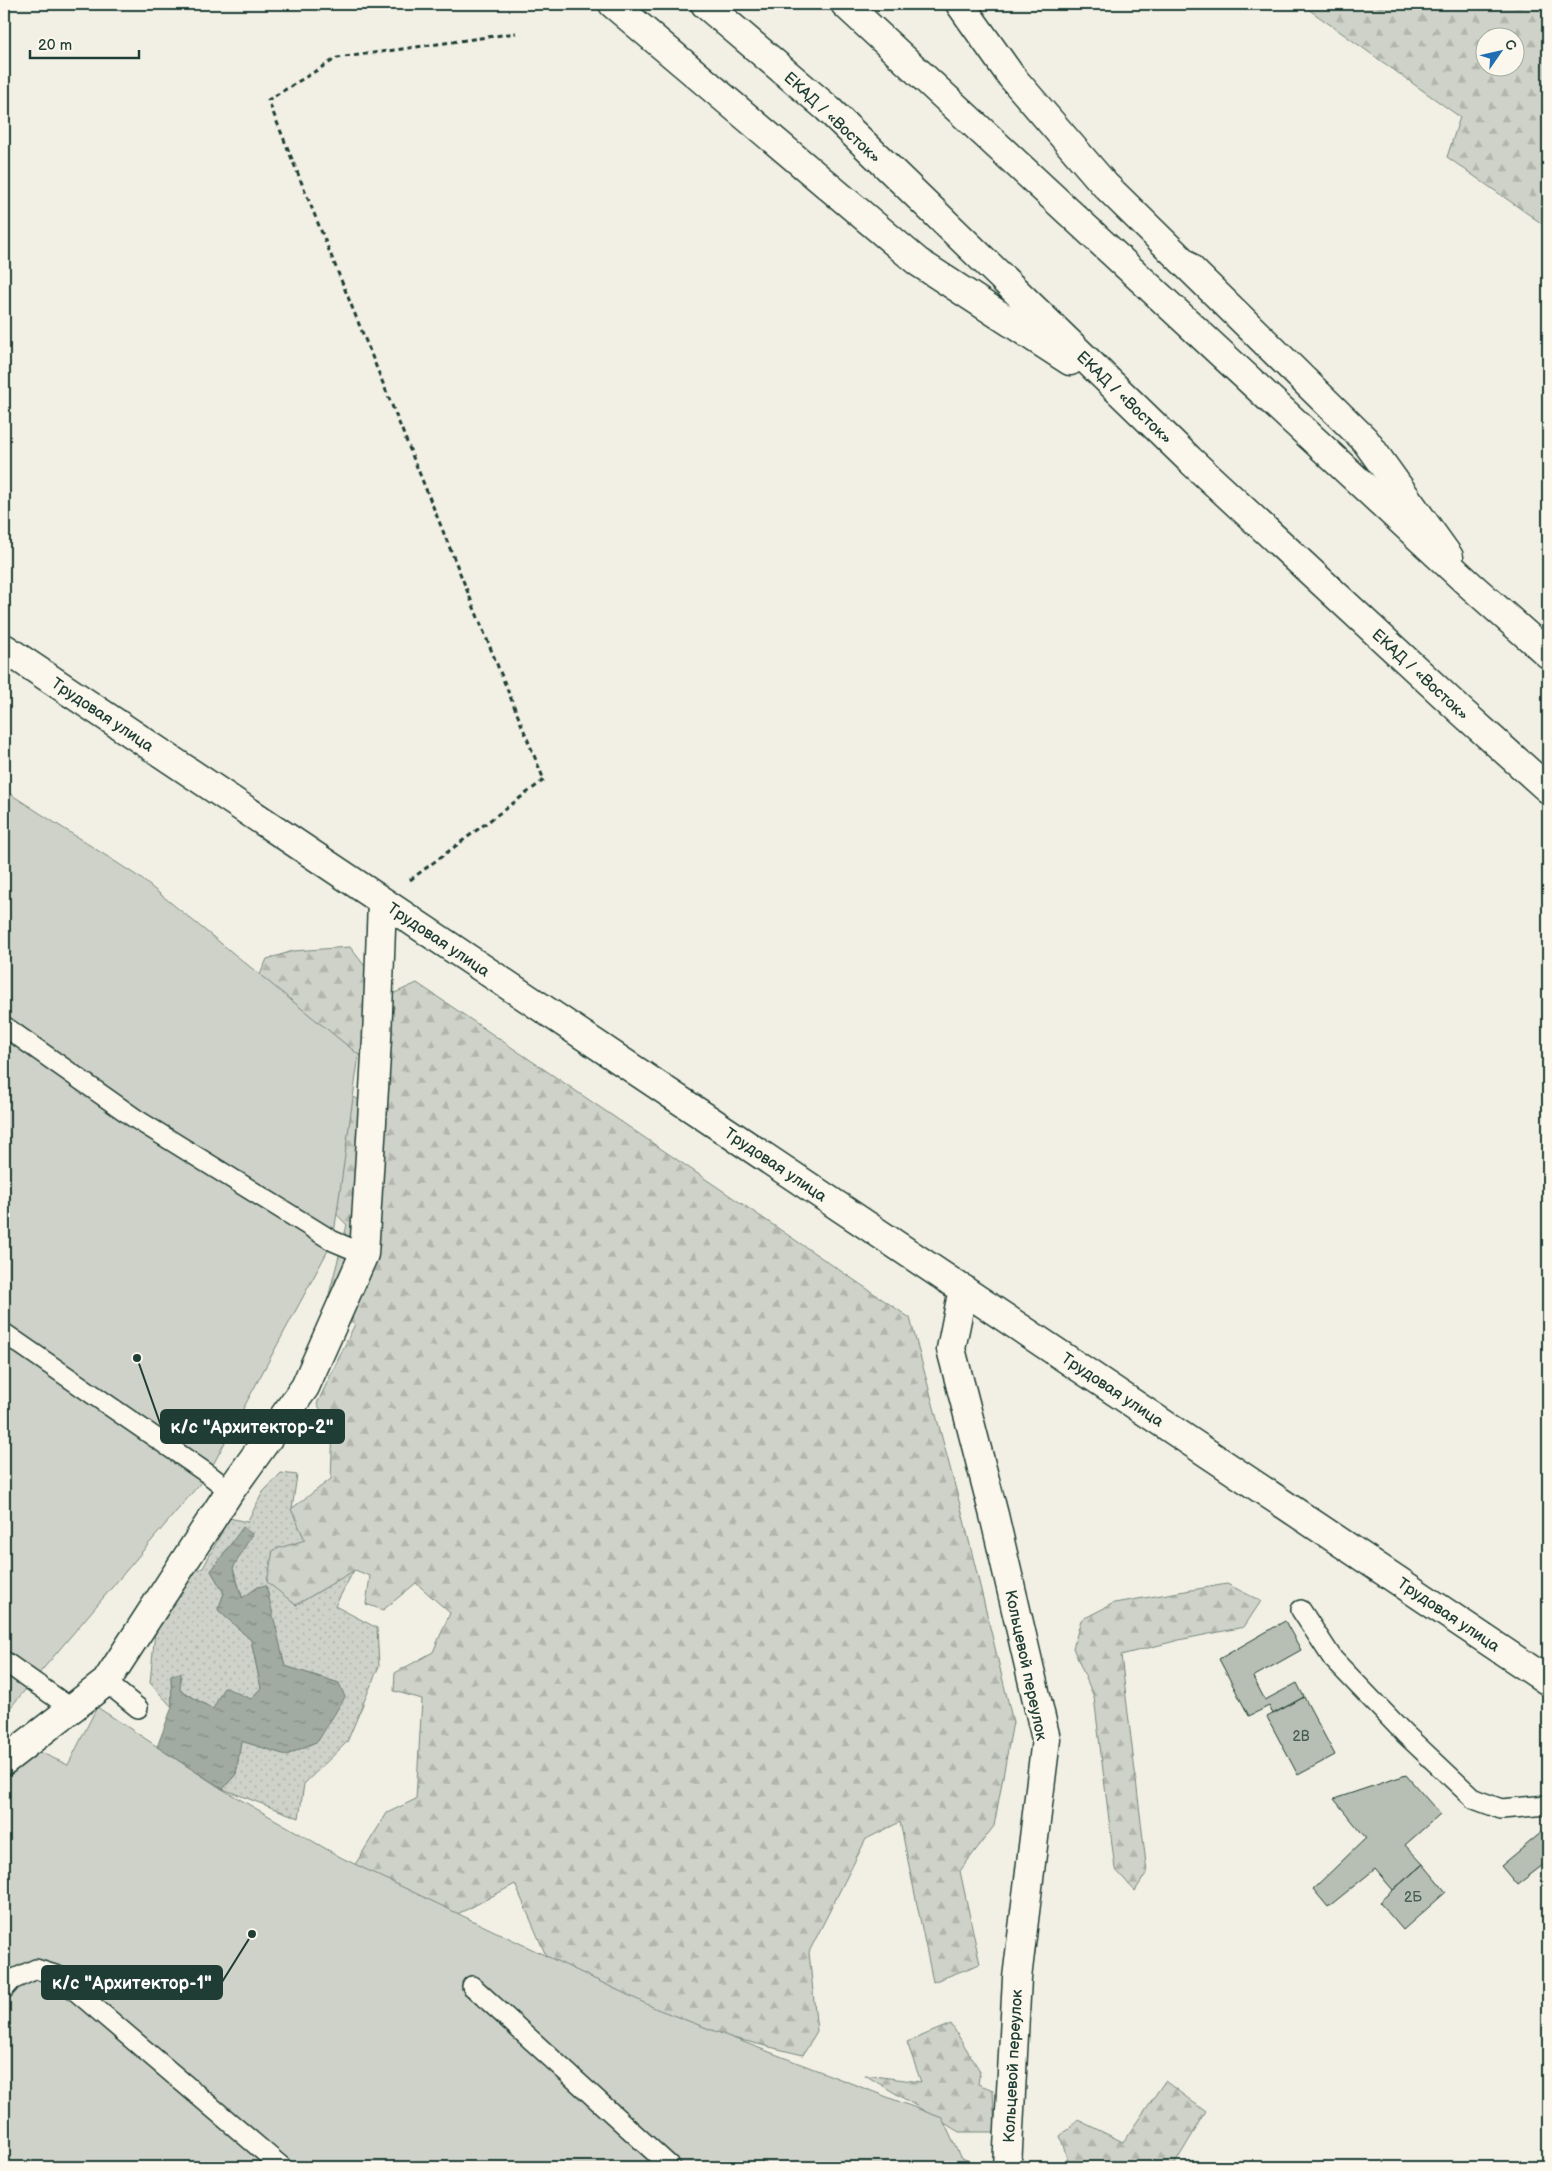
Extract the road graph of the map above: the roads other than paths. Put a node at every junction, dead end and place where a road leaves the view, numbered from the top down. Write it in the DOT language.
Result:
graph roads {
  1 [pos="613,4"];
  2 [pos="705,4"];
  3 [pos="845,4"];
  4 [pos="960,4"];
  5 [pos="1124,396"];
  6 [pos="1469,584"];
  7 [pos="4,648"];
  8 [pos="1548,654"];
  9 [pos="1548,789"];
  10 [pos="382,901"];
  11 [pos="4,1026"];
  12 [pos="364,1254"];
  13 [pos="963,1289"];
  14 [pos="4,1333"];
  15 [pos="230,1491"];
  16 [pos="1301,1610"];
  17 [pos="4,1661"];
  18 [pos="1548,1680"];
  19 [pos="106,1682"];
  20 [pos="138,1708"];
  21 [pos="72,1709"];
  22 [pos="4,1761"];
  23 [pos="1548,1805"];
  24 [pos="472,1986"];
  25 [pos="4,1989"];
  26 [pos="282,2167"];
  27 [pos="671,2167"];
  28 [pos="1007,2167"];
  1 -- 5 [label="main road"];
  2 -- 5 [label="main road, ЕКАД / «Восток»"];
  3 -- 6 [label="main road"];
  4 -- 6 [label="main road"];
  5 -- 9 [label="main road, ЕКАД / «Восток»"];
  6 -- 8 [label="main road"];
  7 -- 10 [label="main road, Трудовая улица"];
  10 -- 12 [label="main road"];
  10 -- 13 [label="main road, Трудовая улица"];
  11 -- 12 [label="lane"];
  12 -- 15 [label="main road"];
  13 -- 18 [label="main road, Трудовая улица"];
  13 -- 28 [label="main road, Кольцевой переулок"];
  14 -- 15 [label="lane"];
  15 -- 19 [label="main road"];
  16 -- 23 [label="lane"];
  17 -- 21 [label="lane"];
  19 -- 20 [label="lane"];
  19 -- 21 [label="main road"];
  21 -- 22 [label="main road"];
  24 -- 27 [label="lane"];
  25 -- 26 [label="lane"];
}
